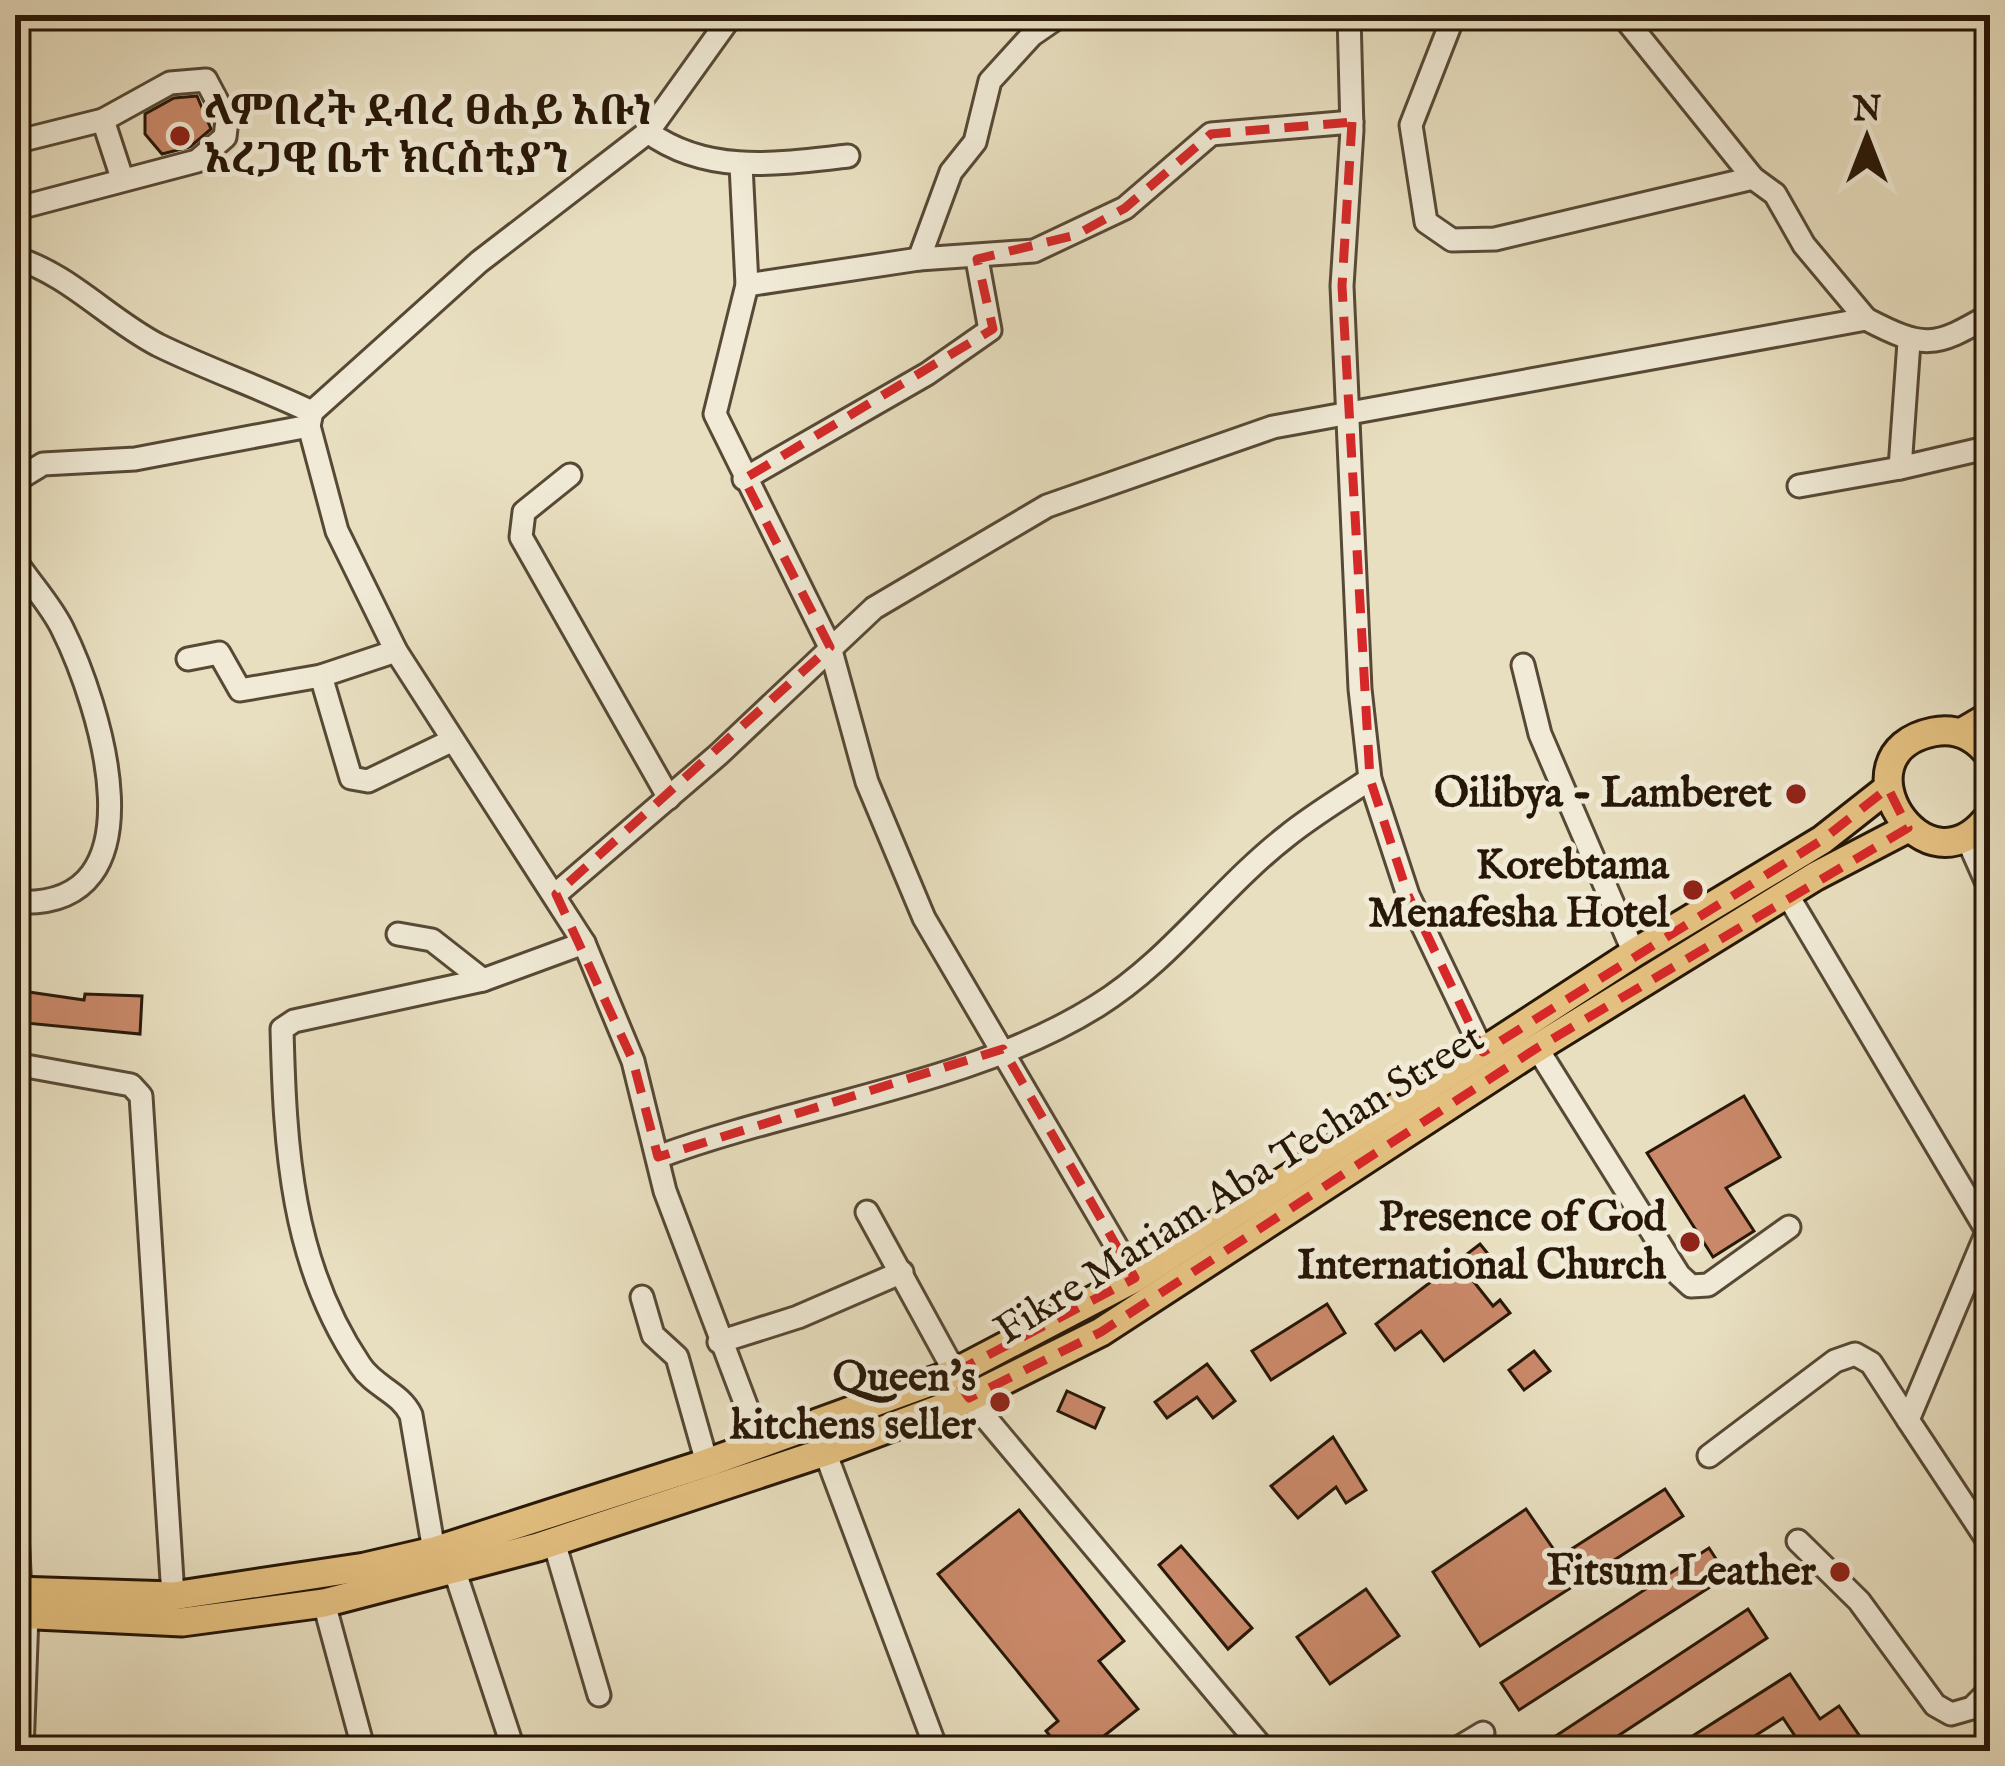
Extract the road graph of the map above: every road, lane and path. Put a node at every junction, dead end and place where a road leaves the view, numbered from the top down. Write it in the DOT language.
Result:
graph roads {
  1 [pos="732,15"];
  2 [pos="1061,15"];
  3 [pos="1349,15"];
  4 [pos="1454,15"];
  5 [pos="1622,15"];
  6 [pos="104,120"];
  7 [pos="1352,122"];
  8 [pos="648,132"];
  9 [pos="15,142"];
  10 [pos="848,156"];
  11 [pos="741,165"];
  12 [pos="122,178"];
  13 [pos="1754,178"];
  14 [pos="15,208"];
  15 [pos="15,258"];
  16 [pos="919,259"];
  17 [pos="977,259"];
  18 [pos="747,285"];
  19 [pos="1990,315"];
  20 [pos="1866,319"];
  21 [pos="1910,342"];
  22 [pos="1349,413"];
  23 [pos="310,419"];
  24 [pos="1990,447"];
  25 [pos="1900,468"];
  26 [pos="570,476"];
  27 [pos="744,479"];
  28 [pos="15,481"];
  29 [pos="1799,486"];
  30 [pos="15,560"];
  31 [pos="830,647"];
  32 [pos="397,651"];
  33 [pos="188,659"];
  34 [pos="1523,665"];
  35 [pos="321,676"];
  36 [pos="1990,716"];
  37 [pos="1961,733"];
  38 [pos="451,741"];
  39 [pos="1990,756"];
  40 [pos="1370,779"];
  41 [pos="1888,788"];
  42 [pos="669,798"];
  43 [pos="1990,815"];
  44 [pos="1908,828"];
  45 [pos="1966,836"];
  46 [pos="1990,890"];
  47 [pos="556,894"];
  48 [pos="1787,894"];
  49 [pos="15,902"];
  50 [pos="398,934"];
  51 [pos="584,943"];
  52 [pos="1634,953"];
  53 [pos="483,980"];
  54 [pos="1537,1048"];
  55 [pos="1003,1049"];
  56 [pos="1483,1052"];
  57 [pos="15,1064"];
  58 [pos="658,1157"];
  59 [pos="867,1212"];
  60 [pos="1789,1227"];
  61 [pos="1989,1230"];
  62 [pos="902,1272"];
  63 [pos="1135,1279"];
  64 [pos="642,1297"];
  65 [pos="719,1342"];
  66 [pos="952,1374"];
  67 [pos="969,1398"];
  68 [pos="1908,1420"];
  69 [pos="760,1442"];
  70 [pos="825,1452"];
  71 [pos="1708,1456"];
  72 [pos="707,1463"];
  73 [pos="15,1495"];
  74 [pos="540,1537"];
  75 [pos="1798,1541"];
  76 [pos="1990,1544"];
  77 [pos="434,1551"];
  78 [pos="455,1572"];
  79 [pos="173,1596"];
  80 [pos="19,1602"];
  81 [pos="324,1603"];
  82 [pos="1990,1690"];
  83 [pos="599,1695"];
  84 [pos="1483,1733"];
  85 [pos="22,1751"];
  86 [pos="364,1751"];
  87 [pos="514,1751"];
  88 [pos="937,1751"];
  89 [pos="1265,1751"];
  90 [pos="1453,1751"];
  1 -- 8 [label="street"];
  2 -- 16 [label="street"];
  3 -- 7 [label="street"];
  4 -- 13 [label="street"];
  5 -- 13 [label="street"];
  6 -- 9 [label="street"];
  6 -- 12 [label="street"];
  6 -- 12 [label="street"];
  7 -- 17 [label="street"];
  7 -- 22 [label="street"];
  8 -- 11 [label="street"];
  8 -- 23 [label="street"];
  10 -- 11 [label="street"];
  11 -- 18 [label="street"];
  12 -- 14 [label="street"];
  13 -- 20 [label="street"];
  15 -- 23 [label="street"];
  16 -- 17 [label="street"];
  16 -- 18 [label="street"];
  17 -- 27 [label="street"];
  18 -- 27 [label="street"];
  19 -- 21 [label="street"];
  20 -- 21 [label="street"];
  20 -- 22 [label="street"];
  21 -- 25 [label="street"];
  22 -- 31 [label="street"];
  22 -- 40 [label="street"];
  23 -- 28 [label="street"];
  23 -- 32 [label="street"];
  24 -- 25 [label="street"];
  25 -- 29 [label="street"];
  26 -- 42 [label="street"];
  27 -- 31 [label="street"];
  30 -- 49 [label="street"];
  31 -- 42 [label="street"];
  31 -- 55 [label="street"];
  32 -- 35 [label="street"];
  32 -- 38 [label="street"];
  33 -- 35 [label="street"];
  34 -- 52 [label="street"];
  35 -- 38 [label="street"];
  36 -- 37 [label="main road"];
  37 -- 39 [label="main road"];
  37 -- 41 [label="main road"];
  38 -- 47 [label="street"];
  40 -- 55 [label="street"];
  40 -- 56 [label="street"];
  41 -- 44 [label="main road"];
  41 -- 52 [label="main road, Fikre Mariam Aba Techan Street"];
  42 -- 47 [label="street"];
  43 -- 45 [label="main road"];
  44 -- 45 [label="main road"];
  44 -- 48 [label="main road, Fikre Mariam Aba Techan Street"];
  45 -- 46 [label="street"];
  47 -- 51 [label="street"];
  48 -- 54 [label="main road, Fikre Mariam Aba Techan Street"];
  48 -- 61 [label="street"];
  50 -- 53 [label="street"];
  51 -- 53 [label="street"];
  51 -- 58 [label="street"];
  52 -- 56 [label="main road, Fikre Mariam Aba Techan Street"];
  53 -- 77 [label="street"];
  54 -- 60 [label="street"];
  54 -- 67 [label="main road, Fikre Mariam Aba Techan Street"];
  55 -- 58 [label="street"];
  55 -- 63 [label="street"];
  56 -- 63 [label="main road, Fikre Mariam Aba Techan Street"];
  57 -- 79 [label="street"];
  58 -- 65 [label="street"];
  59 -- 62 [label="street"];
  61 -- 68 [label="street"];
  62 -- 65 [label="street"];
  62 -- 66 [label="street"];
  63 -- 66 [label="main road, Fikre Mariam Aba Techan Street"];
  64 -- 72 [label="street"];
  65 -- 69 [label="street"];
  66 -- 67 [label="street"];
  66 -- 69 [label="main road, Fikre Mariam Aba Techan Street"];
  67 -- 70 [label="main road, Fikre Mariam Aba Techan Street"];
  67 -- 89 [label="street"];
  68 -- 71 [label="street"];
  68 -- 76 [label="street"];
  69 -- 72 [label="main road, Fikre Mariam Aba Techan Street"];
  70 -- 74 [label="main road, Fikre Mariam Aba Techan Street"];
  70 -- 88 [label="street"];
  72 -- 74 [label="main road, Fikre Mariam Aba Techan Street"];
  73 -- 80 [label="street"];
  74 -- 77 [label="main road, Fikre Mariam Aba Techan Street"];
  74 -- 78 [label="main road, Fikre Mariam Aba Techan Street"];
  74 -- 83 [label="street"];
  75 -- 82 [label="street"];
  77 -- 79 [label="main road, Fikre Mariam Aba Techan Street"];
  78 -- 81 [label="main road, Fikre Mariam Aba Techan Street"];
  78 -- 87 [label="street"];
  79 -- 80 [label="main road, Fikre Mariam Aba Techan Street"];
  80 -- 81 [label="main road, Fikre Mariam Aba Techan Street"];
  80 -- 85 [label="street"];
  81 -- 86 [label="street"];
  84 -- 90 [label="street"];
}
